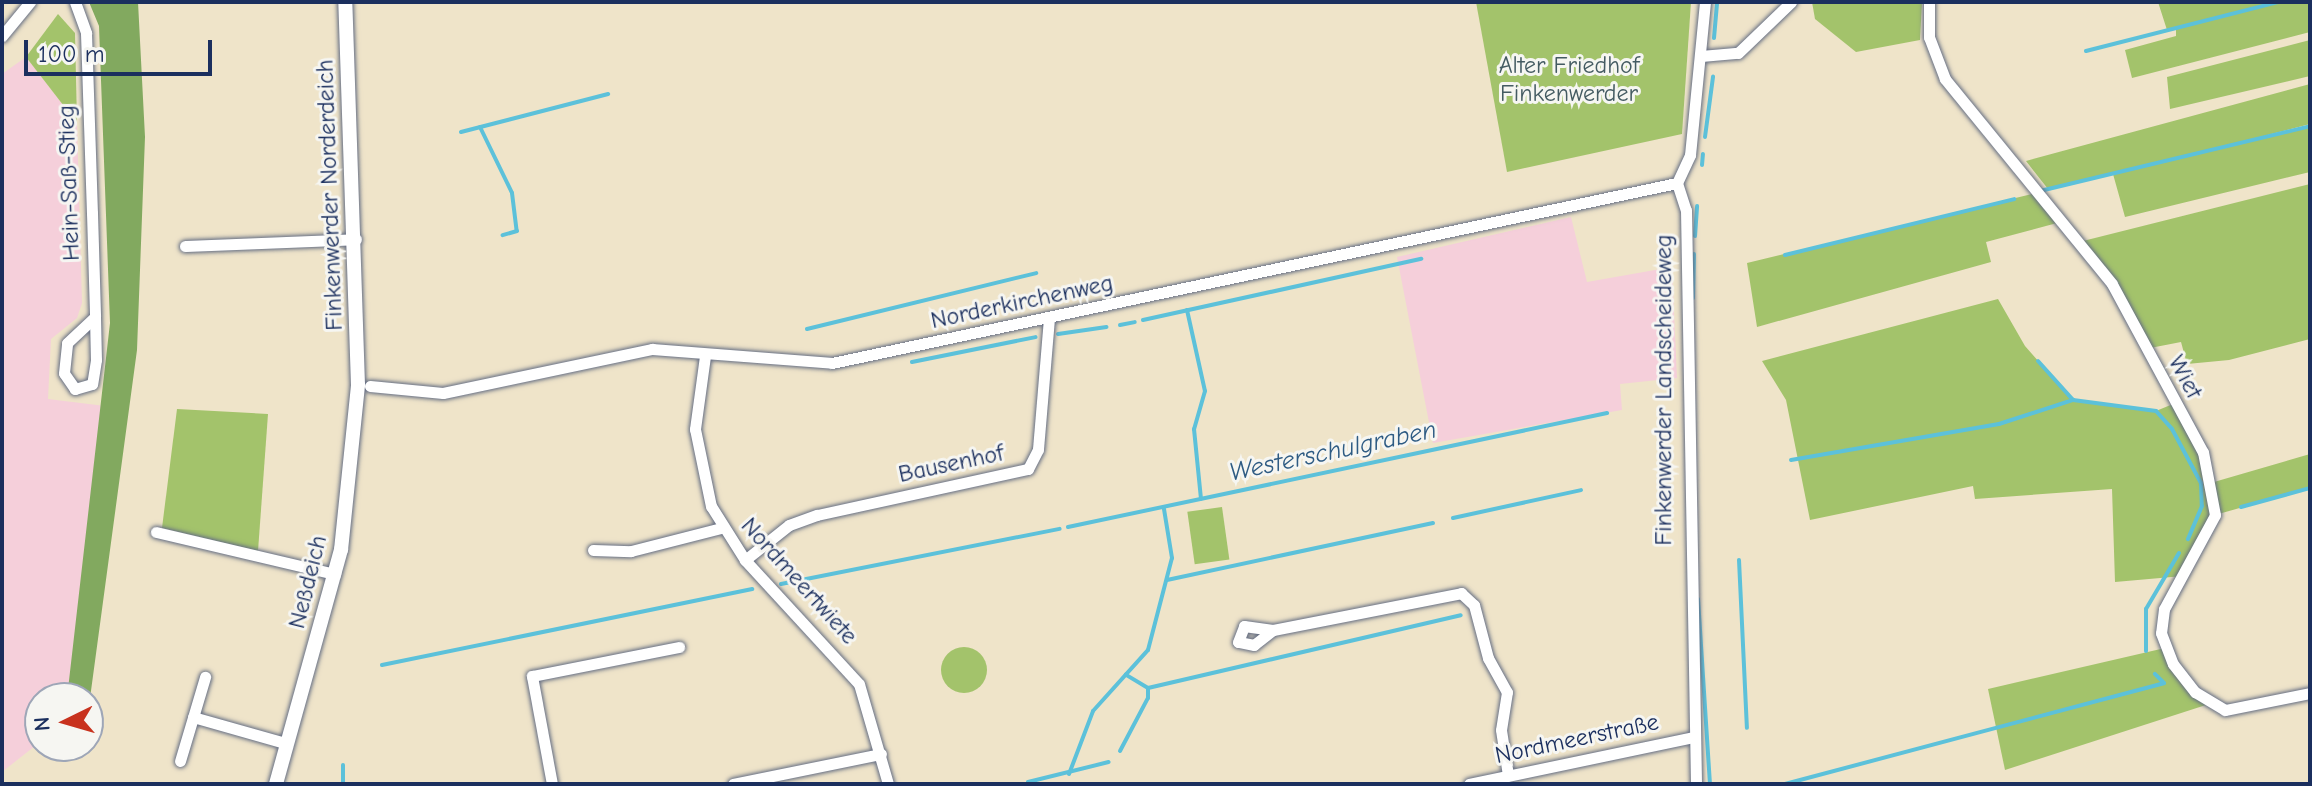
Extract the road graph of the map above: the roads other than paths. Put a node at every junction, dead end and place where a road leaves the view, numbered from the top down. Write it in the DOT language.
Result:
graph roads {
  1 [pos="30,2"];
  2 [pos="75,2"];
  3 [pos="345,2"];
  4 [pos="1705,2"];
  5 [pos="1791,2"];
  6 [pos="1929,2"];
  7 [pos="2,36"];
  8 [pos="1701,56"];
  9 [pos="1677,183"];
  10 [pos="356,239"];
  11 [pos="185,246"];
  12 [pos="95,317"];
  13 [pos="1049,319"];
  14 [pos="705,356"];
  15 [pos="364,386"];
  16 [pos="721,528"];
  17 [pos="156,532"];
  18 [pos="593,550"];
  19 [pos="745,560"];
  20 [pos="335,574"];
  21 [pos="1273,630"];
  22 [pos="679,647"];
  23 [pos="205,677"];
  24 [pos="2310,693"];
  25 [pos="193,717"];
  26 [pos="1694,737"];
  27 [pos="285,743"];
  28 [pos="881,754"];
  29 [pos="180,761"];
  30 [pos="1508,775"];
  31 [pos="276,784"];
  32 [pos="552,784"];
  33 [pos="733,784"];
  34 [pos="888,784"];
  35 [pos="1469,784"];
  36 [pos="1696,784"];
  1 -- 7 [label="street"];
  2 -- 12 [label="street, Hein-Saß-Stieg"];
  3 -- 10 [label="street, Finkenwerder Norderdeich"];
  4 -- 8 [label="street"];
  5 -- 8 [label="street"];
  6 -- 24 [label="street, Wiet"];
  8 -- 9 [label="street"];
  9 -- 13 [label="street, Norderkirchenweg"];
  9 -- 26 [label="street, Finkenwerder Landscheideweg"];
  10 -- 11 [label="street"];
  10 -- 15 [label="street, Finkenwerder Norderdeich"];
  12 -- 12 [label="street, Hein-Saß-Stieg"];
  13 -- 14 [label="street, Norderkirchenweg"];
  13 -- 19 [label="street, Bausenhof"];
  14 -- 15 [label="street, Norderkirchenweg"];
  14 -- 16 [label="street, Nordmeertwiete"];
  15 -- 20 [label="street, Neßdeich"];
  16 -- 18 [label="street"];
  16 -- 19 [label="street, Nordmeertwiete"];
  17 -- 20 [label="street"];
  19 -- 28 [label="street, Nordmeertwiete"];
  20 -- 27 [label="street, Neßdeich"];
  21 -- 30 [label="street"];
  22 -- 32 [label="street"];
  23 -- 25 [label="street"];
  25 -- 27 [label="street"];
  25 -- 29 [label="street"];
  26 -- 30 [label="street, Nordmeerstraße"];
  26 -- 36 [label="street, Finkenwerder Landscheideweg"];
  27 -- 31 [label="street, Neßdeich"];
  28 -- 33 [label="street"];
  28 -- 34 [label="street, Nordmeertwiete"];
  30 -- 35 [label="street, Nordmeerstraße"];
}
